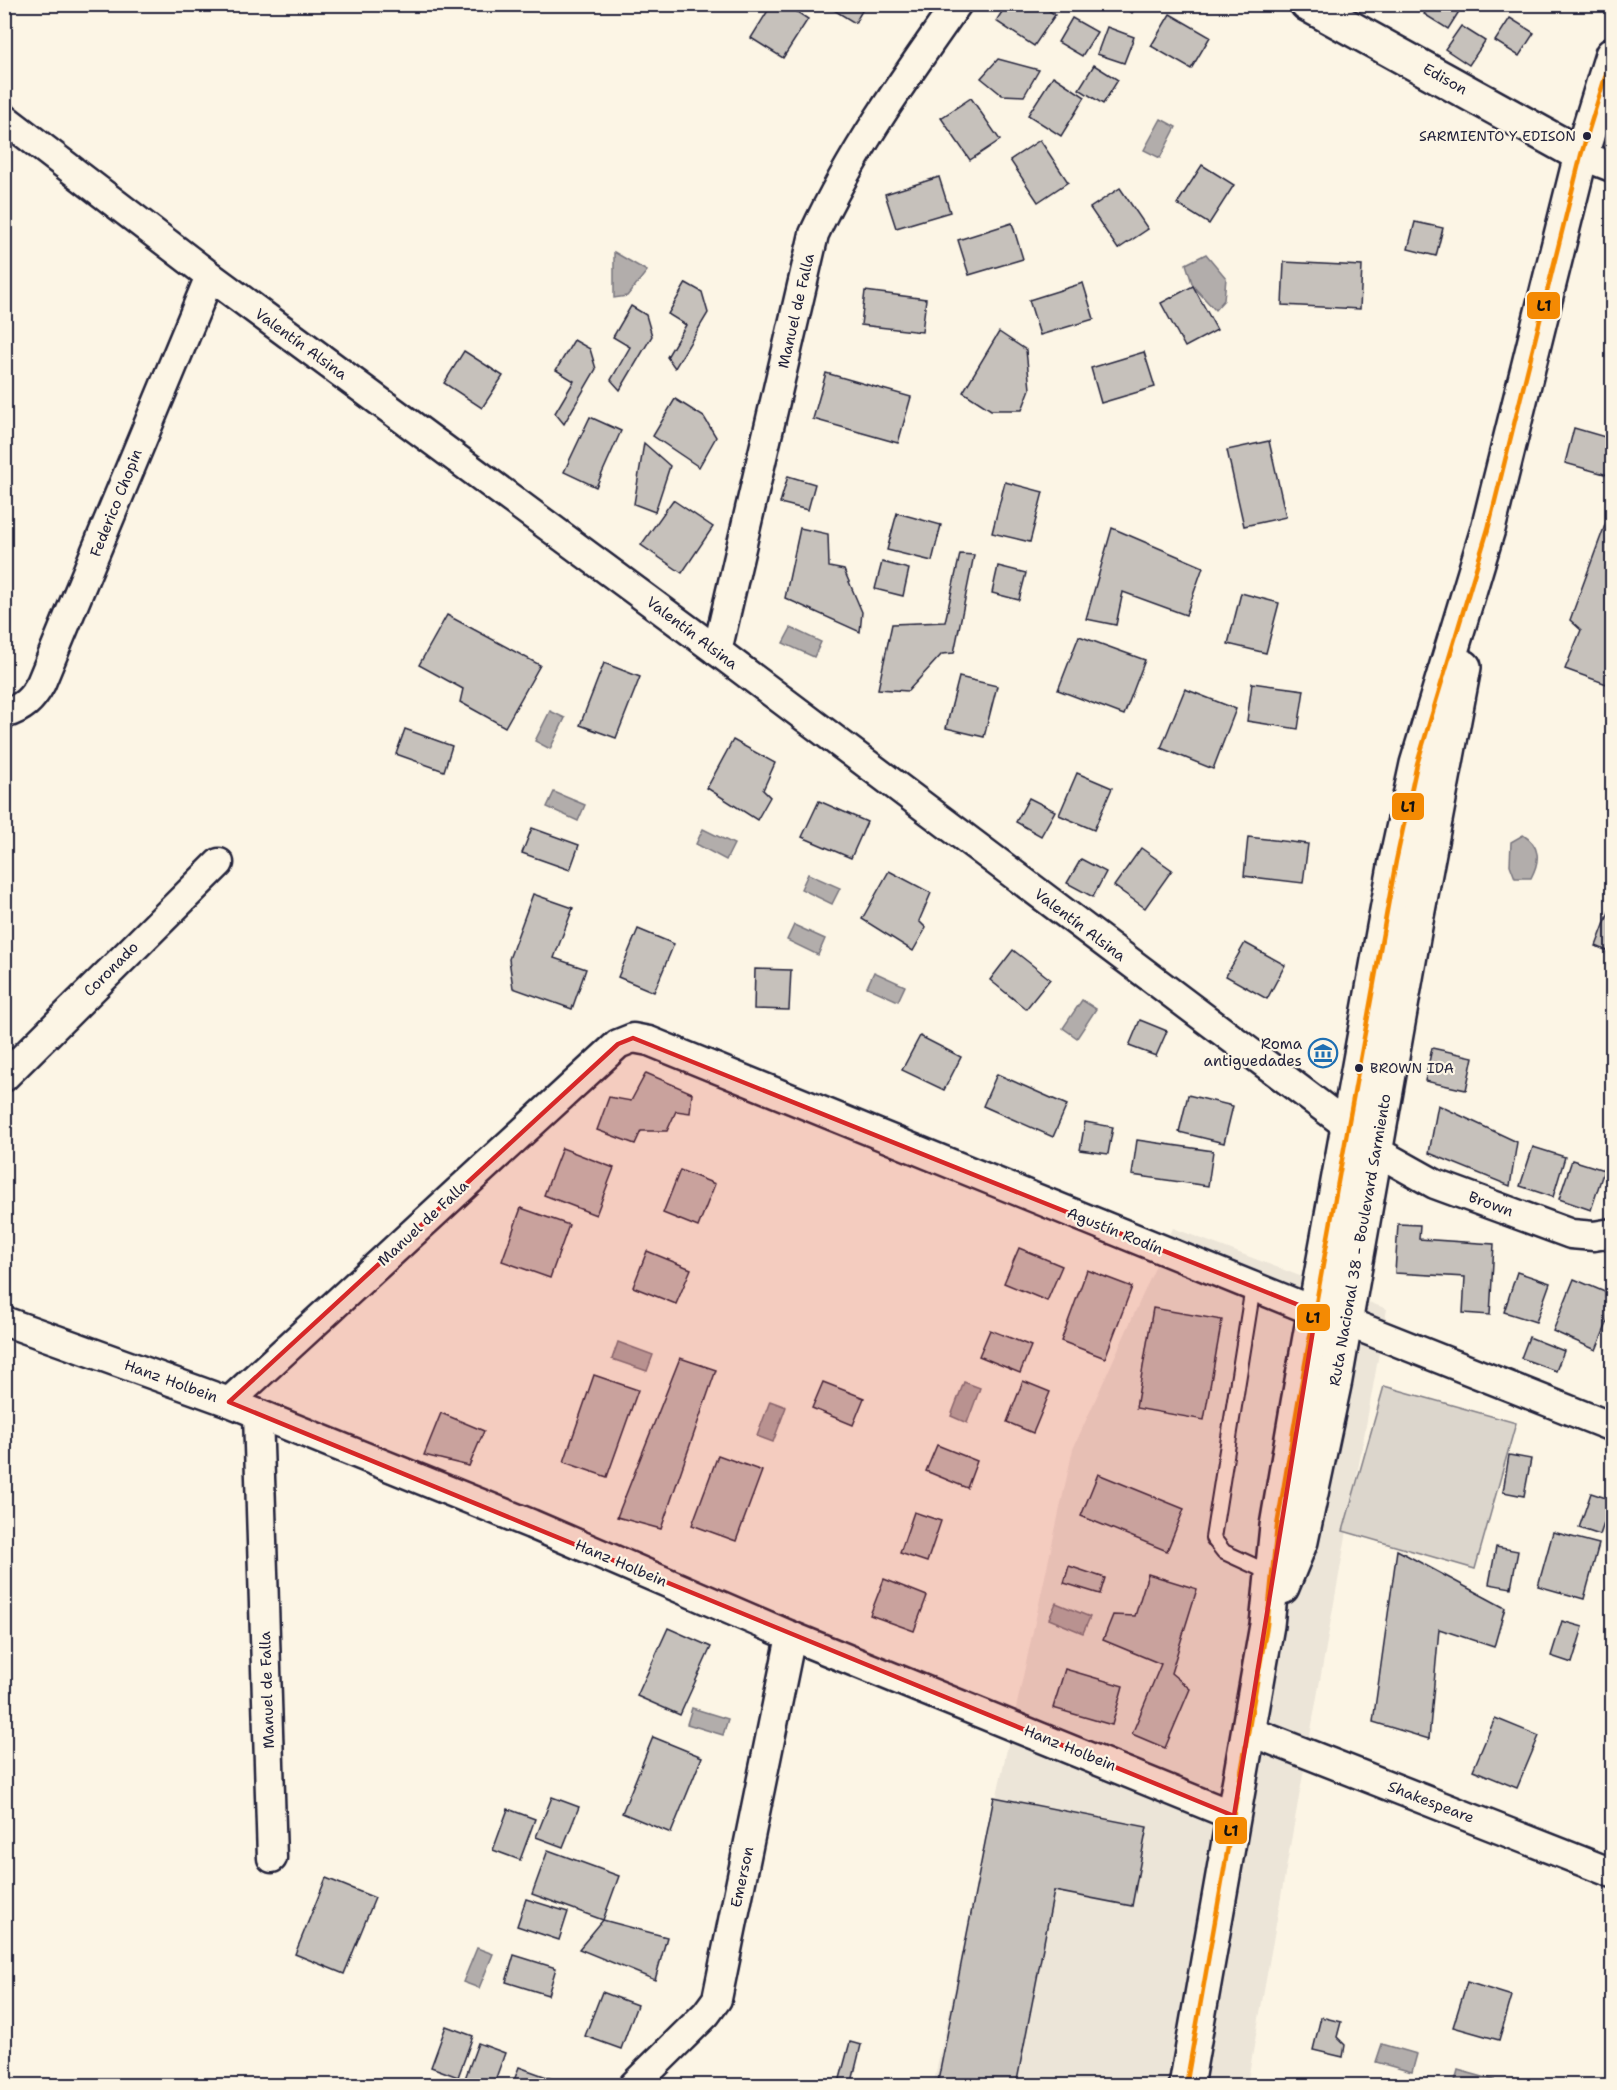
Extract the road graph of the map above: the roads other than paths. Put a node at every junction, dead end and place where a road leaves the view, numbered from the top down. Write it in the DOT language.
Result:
graph roads {
  1 [pos="957,4"];
  2 [pos="1307,4"];
  3 [pos="1612,55"];
  4 [pos="4,118"];
  5 [pos="1581,155"];
  6 [pos="1612,167"];
  7 [pos="210,276"];
  8 [pos="1488,529"];
  9 [pos="717,651"];
  10 [pos="4,714"];
  11 [pos="219,863"];
  12 [pos="1384,925"];
  13 [pos="618,1044"];
  14 [pos="4,1077"];
  15 [pos="1348,1126"];
  16 [pos="1376,1151"];
  17 [pos="1612,1233"];
  18 [pos="1253,1287"];
  19 [pos="1349,1308"];
  20 [pos="1316,1312"];
  21 [pos="4,1321"];
  22 [pos="229,1402"];
  23 [pos="258,1414"];
  24 [pos="1612,1427"];
  25 [pos="1273,1574"];
  26 [pos="1268,1625"];
  27 [pos="790,1636"];
  28 [pos="1249,1731"];
  29 [pos="1234,1816"];
  30 [pos="272,1858"];
  31 [pos="1612,1873"];
  32 [pos="633,2085"];
  33 [pos="1186,2085"];
  1 -- 9 [label="street, Manuel de Falla"];
  2 -- 5 [label="main road, Edison"];
  3 -- 5 [label="main road, Ruta Nacional 38 - Boulevard Sarmiento"];
  4 -- 7 [label="street, Valentín Alsina"];
  5 -- 6 [label="street"];
  5 -- 8 [label="main road, Ruta Nacional 38 - Boulevard Sarmiento"];
  7 -- 9 [label="street, Valentín Alsina"];
  7 -- 10 [label="street, Federico Chopin"];
  8 -- 12 [label="main road, Ruta Nacional 38 - Boulevard Sarmiento"];
  8 -- 16 [label="main road, Ruta Nacional 38 - Boulevard Sarmiento"];
  9 -- 15 [label="street, Valentín Alsina"];
  11 -- 14 [label="street, Coronado"];
  12 -- 15 [label="main road, Ruta Nacional 38 - Boulevard Sarmiento"];
  12 -- 16 [label="main road"];
  13 -- 18 [label="street, Agustín Rodín"];
  13 -- 22 [label="street, Manuel de Falla"];
  15 -- 16 [label="street, Valentín Alsina"];
  15 -- 19 [label="main road"];
  15 -- 20 [label="main road, Ruta Nacional 38 - Boulevard Sarmiento"];
  16 -- 17 [label="street, Brown"];
  16 -- 19 [label="main road, Ruta Nacional 38 - Boulevard Sarmiento"];
  18 -- 20 [label="street, Agustín Rodín"];
  18 -- 25 [label="lane"];
  19 -- 20 [label="street, Agustín Rodín"];
  19 -- 24 [label="street, Agustín Rodín"];
  19 -- 26 [label="main road, Ruta Nacional 38 - Boulevard Sarmiento"];
  20 -- 25 [label="main road, Ruta Nacional 38 - Boulevard Sarmiento"];
  21 -- 22 [label="street, Hanz Holbein"];
  22 -- 23 [label="street, Hanz Holbein"];
  23 -- 27 [label="street, Hanz Holbein"];
  23 -- 30 [label="street, Manuel de Falla"];
  25 -- 26 [label="main road, Ruta Nacional 38 - Boulevard Sarmiento"];
  26 -- 28 [label="main road, Ruta Nacional 38 - Boulevard Sarmiento"];
  27 -- 29 [label="street, Hanz Holbein"];
  27 -- 32 [label="street, Emerson"];
  28 -- 29 [label="main road, Ruta Nacional 38 - Boulevard Sarmiento"];
  28 -- 31 [label="street, Shakespeare"];
  29 -- 33 [label="main road, Ruta Nacional 38 - Boulevard Sarmiento"];
}
